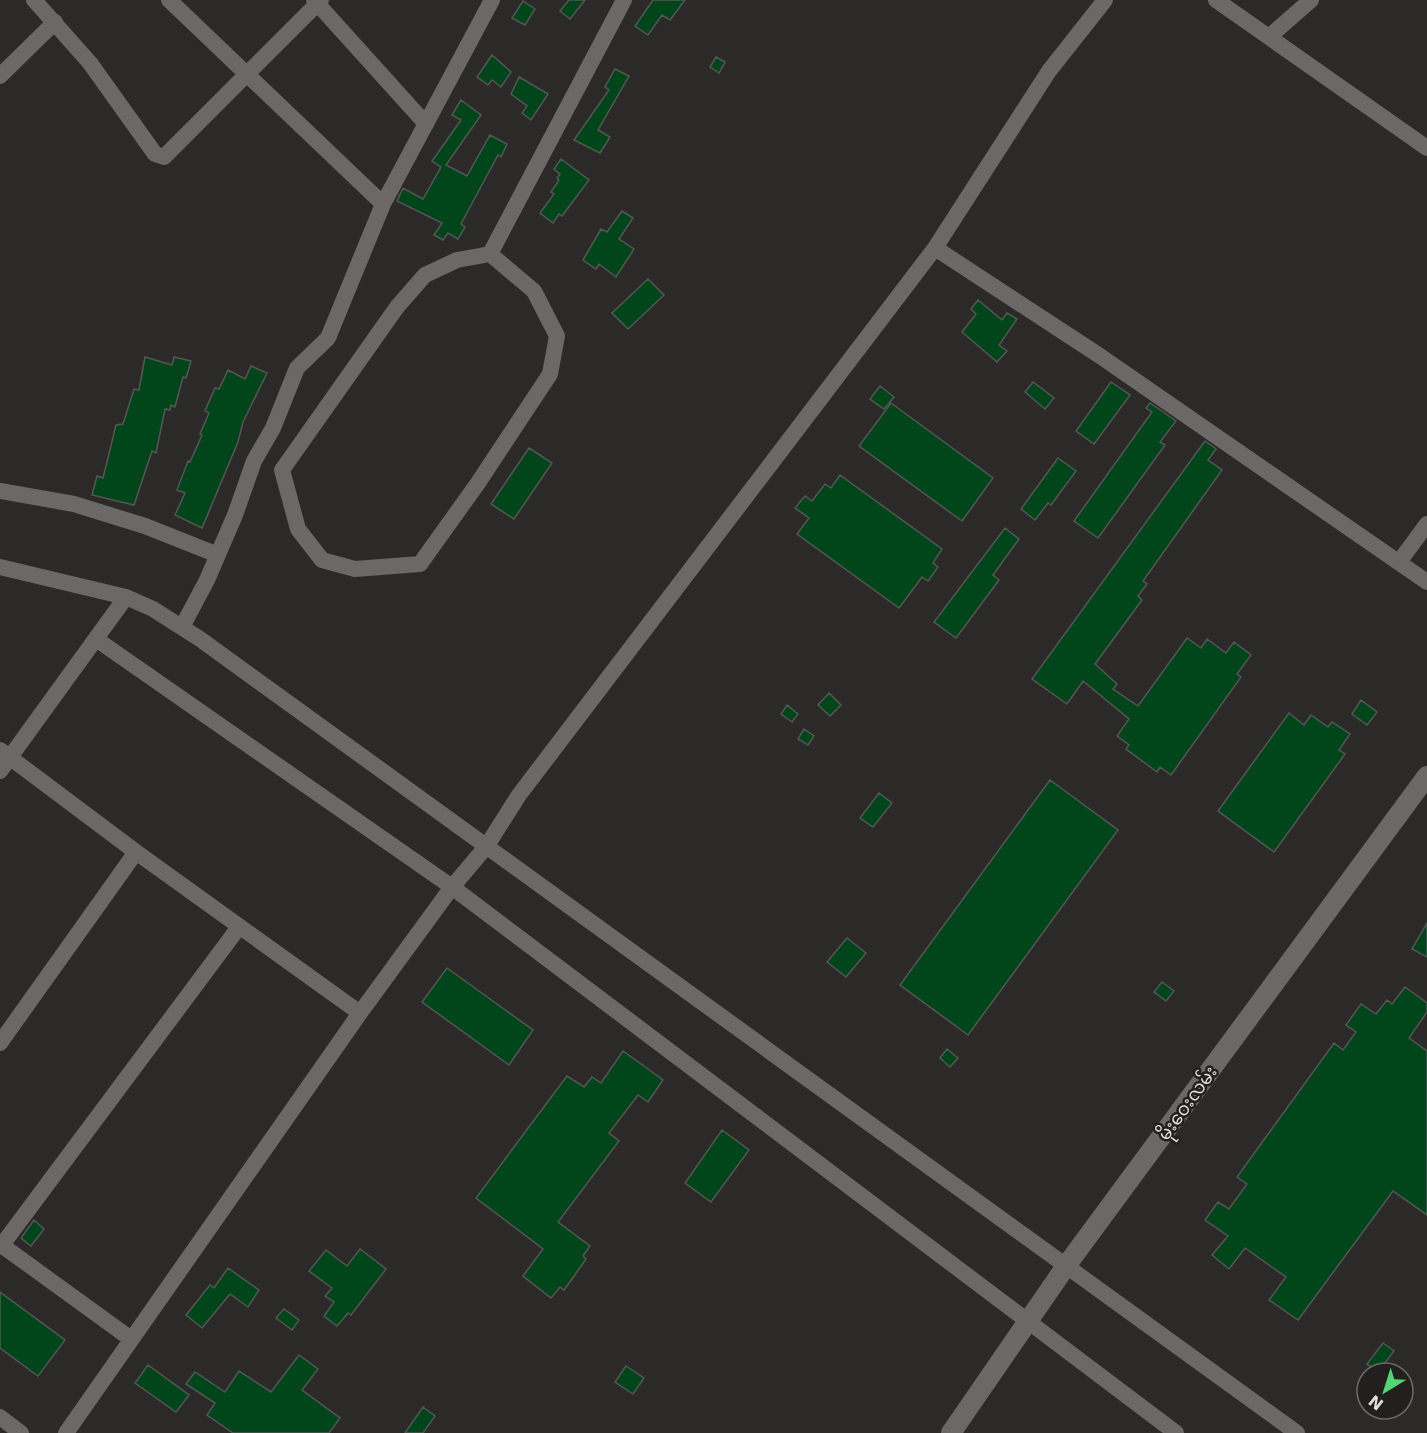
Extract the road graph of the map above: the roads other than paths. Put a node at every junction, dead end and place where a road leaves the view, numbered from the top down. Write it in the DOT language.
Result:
graph roads {
  1 [pos="34,0"];
  2 [pos="169,0"];
  3 [pos="492,0"];
  4 [pos="624,0"];
  5 [pos="1105,0"];
  6 [pos="1216,0"];
  7 [pos="1311,0"];
  8 [pos="317,1"];
  9 [pos="55,22"];
  10 [pos="1270,36"];
  11 [pos="245,74"];
  12 [pos="0,76"];
  13 [pos="426,124"];
  14 [pos="1427,148"];
  15 [pos="383,204"];
  16 [pos="934,248"];
  17 [pos="490,254"];
  18 [pos="0,491"];
  19 [pos="1427,524"];
  20 [pos="218,555"];
  21 [pos="1399,562"];
  22 [pos="0,567"];
  23 [pos="1427,582"];
  24 [pos="126,597"];
  25 [pos="182,627"];
  26 [pos="96,639"];
  27 [pos="5,753"];
  28 [pos="0,771"];
  29 [pos="1427,776"];
  30 [pos="486,847"];
  31 [pos="136,852"];
  32 [pos="452,887"];
  33 [pos="239,927"];
  34 [pos="360,1013"];
  35 [pos="0,1043"];
  36 [pos="1,1244"];
  37 [pos="1066,1266"];
  38 [pos="1029,1322"];
  39 [pos="131,1339"];
  40 [pos="0,1418"];
  41 [pos="21,1433"];
  42 [pos="66,1433"];
  43 [pos="951,1433"];
  44 [pos="1176,1433"];
  45 [pos="1297,1433"];
  1 -- 9 [label="street"];
  2 -- 11 [label="street"];
  3 -- 13 [label="street"];
  4 -- 17 [label="street"];
  5 -- 16 [label="street"];
  6 -- 10 [label="street"];
  7 -- 10 [label="street"];
  8 -- 11 [label="street"];
  8 -- 13 [label="street"];
  9 -- 11 [label="street"];
  9 -- 12 [label="street"];
  10 -- 14 [label="street"];
  11 -- 15 [label="street"];
  13 -- 15 [label="street"];
  15 -- 20 [label="street"];
  16 -- 21 [label="street"];
  16 -- 30 [label="street"];
  17 -- 17 [label="street"];
  18 -- 20 [label="street"];
  19 -- 21 [label="street"];
  20 -- 25 [label="street"];
  21 -- 23 [label="street"];
  22 -- 24 [label="street"];
  24 -- 25 [label="street"];
  24 -- 26 [label="street"];
  25 -- 30 [label="street"];
  26 -- 27 [label="street"];
  26 -- 32 [label="street"];
  27 -- 28 [label="street"];
  27 -- 31 [label="street"];
  29 -- 37 [label="street, မိုးဝေးလမ်း"];
  30 -- 32 [label="street"];
  30 -- 37 [label="street"];
  31 -- 33 [label="street"];
  31 -- 35 [label="street"];
  32 -- 34 [label="street"];
  32 -- 38 [label="street"];
  33 -- 34 [label="street"];
  33 -- 36 [label="street"];
  34 -- 39 [label="street"];
  36 -- 39 [label="street"];
  37 -- 38 [label="street, မိုးဝေးလမ်း"];
  37 -- 45 [label="street"];
  38 -- 43 [label="street, မိုးဝေးလမ်း"];
  38 -- 44 [label="street"];
  39 -- 42 [label="street"];
  40 -- 41 [label="street"];
}
